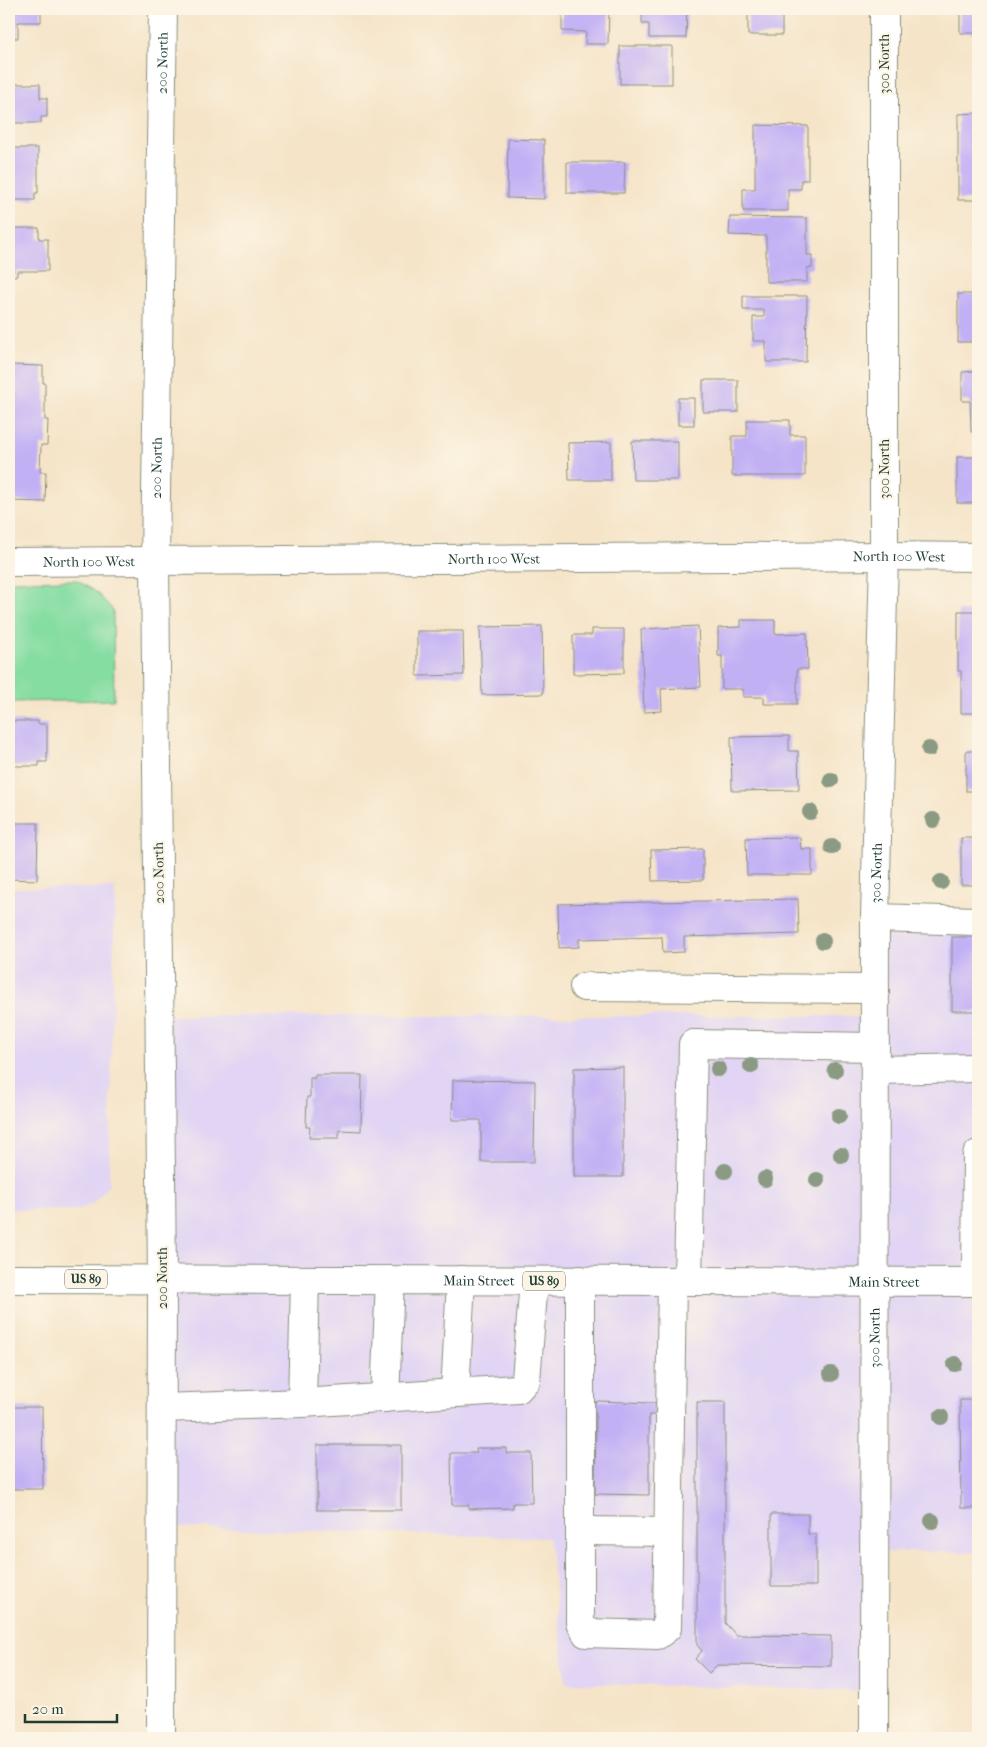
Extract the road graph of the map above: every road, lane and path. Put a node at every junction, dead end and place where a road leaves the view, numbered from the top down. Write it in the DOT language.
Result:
graph roads {
  1 [pos="163,9"];
  2 [pos="884,9"];
  3 [pos="884,556"];
  4 [pos="978,557"];
  5 [pos="9,562"];
  6 [pos="155,562"];
  7 [pos="875,918"];
  8 [pos="978,922"];
  9 [pos="584,987"];
  10 [pos="875,989"];
  11 [pos="875,1059"];
  12 [pos="978,1068"];
  13 [pos="978,1154"];
  14 [pos="9,1279"];
  15 [pos="162,1279"];
  16 [pos="305,1280"];
  17 [pos="390,1280"];
  18 [pos="461,1280"];
  19 [pos="580,1280"];
  20 [pos="534,1281"];
  21 [pos="680,1281"];
  22 [pos="875,1282"];
  23 [pos="977,1282"];
  24 [pos="455,1393"];
  25 [pos="385,1398"];
  26 [pos="302,1403"];
  27 [pos="162,1408"];
  28 [pos="580,1531"];
  29 [pos="668,1532"];
  30 [pos="161,1738"];
  31 [pos="874,1738"];
  1 -- 6 [label="street, 200 North"];
  2 -- 3 [label="street, 300 North"];
  3 -- 4 [label="street, North 100 West"];
  3 -- 6 [label="street, North 100 West"];
  3 -- 7 [label="street, 300 North"];
  5 -- 6 [label="street, North 100 West"];
  6 -- 15 [label="street, 200 North"];
  7 -- 8 [label="street"];
  7 -- 10 [label="street, 300 North"];
  9 -- 10 [label="street"];
  10 -- 11 [label="street, 300 North"];
  11 -- 12 [label="street"];
  11 -- 21 [label="street"];
  11 -- 22 [label="street, 300 North"];
  13 -- 23 [label="street"];
  14 -- 15 [label="street, Main Street / US 89"];
  15 -- 16 [label="street, Main Street / US 89"];
  15 -- 27 [label="street, 200 North"];
  16 -- 17 [label="street, Main Street / US 89"];
  16 -- 26 [label="street"];
  17 -- 18 [label="street, Main Street / US 89"];
  17 -- 25 [label="street"];
  18 -- 20 [label="street, Main Street / US 89"];
  18 -- 24 [label="street"];
  19 -- 20 [label="street, Main Street / US 89"];
  19 -- 21 [label="street, Main Street / US 89"];
  19 -- 28 [label="street"];
  20 -- 24 [label="street"];
  21 -- 22 [label="street, Main Street / US 89"];
  21 -- 29 [label="street"];
  22 -- 23 [label="street, Main Street / US 89"];
  22 -- 31 [label="street, 300 North"];
  24 -- 25 [label="street"];
  25 -- 26 [label="street"];
  26 -- 27 [label="street"];
  27 -- 30 [label="street, 200 North"];
  28 -- 29 [label="street"];
  28 -- 29 [label="street"];
}
